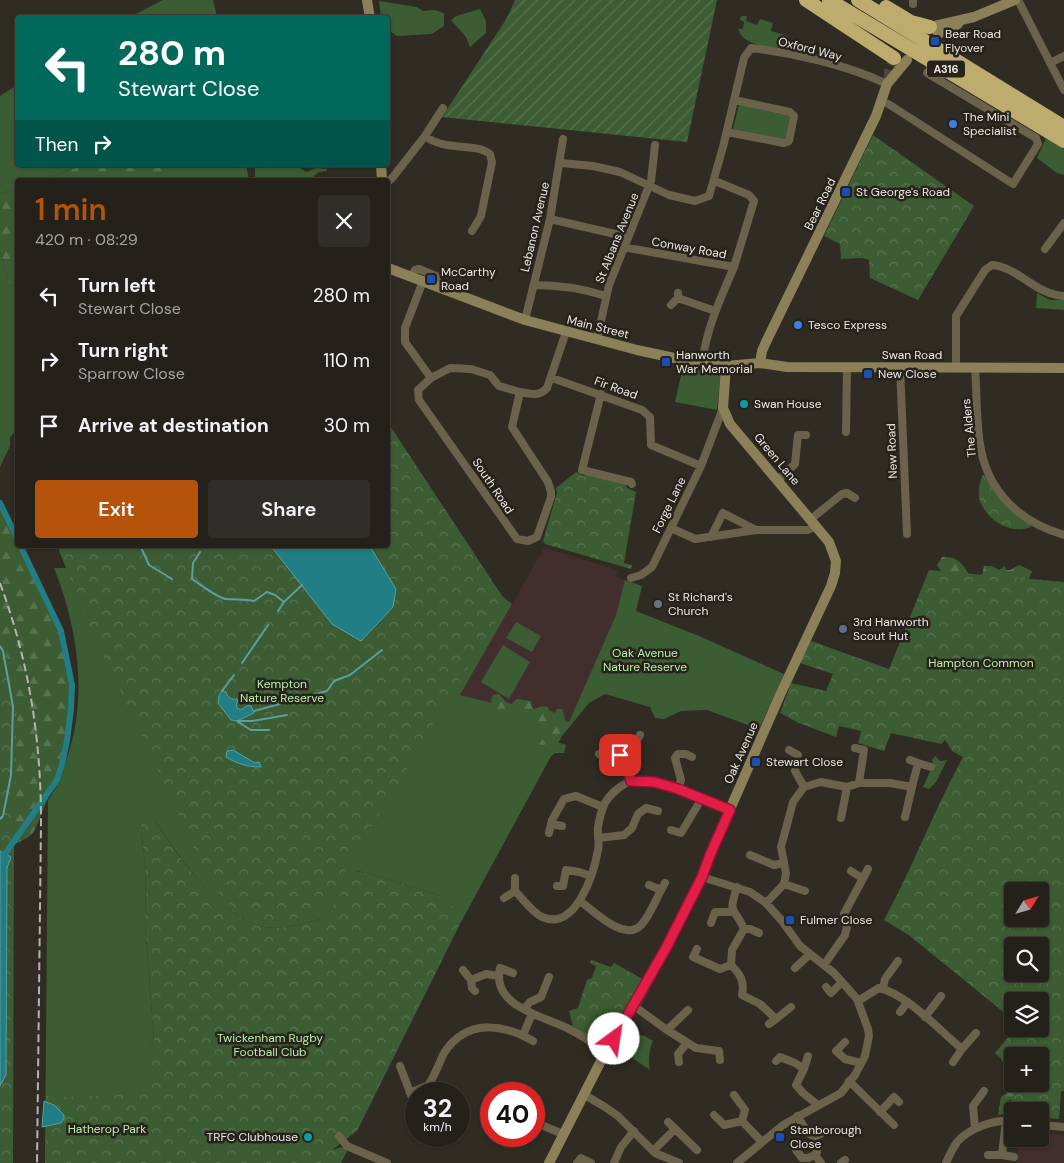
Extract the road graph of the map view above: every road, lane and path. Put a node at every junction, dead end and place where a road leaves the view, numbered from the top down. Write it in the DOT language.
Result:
graph roads {
  1 [pos="367,0"];
  2 [pos="806,0"];
  3 [pos="829,0"];
  4 [pos="858,0"];
  5 [pos="875,0"];
  6 [pos="1016,0"];
  7 [pos="370,15"];
  8 [pos="894,30"];
  9 [pos="932,30"];
  10 [pos="1064,56"];
  11 [pos="900,57"];
  12 [pos="1050,63"];
  13 [pos="927,73"];
  14 [pos="888,82"];
  15 [pos="1064,90"];
  16 [pos="1006,98"];
  17 [pos="734,100"];
  18 [pos="882,101"];
  19 [pos="443,108"];
  20 [pos="1064,126"];
  21 [pos="726,132"];
  22 [pos="425,136"];
  23 [pos="564,139"];
  24 [pos="1064,141"];
  25 [pos="655,145"];
  26 [pos="561,163"];
  27 [pos="390,180"];
  28 [pos="715,181"];
  29 [pos="1013,184"];
  30 [pos="649,187"];
  31 [pos="1021,190"];
  32 [pos="550,219"];
  33 [pos="1064,223"];
  34 [pos="472,231"];
  35 [pos="628,237"];
  36 [pos="623,247"];
  37 [pos="1045,248"];
  38 [pos="734,267"];
  39 [pos="390,269"];
  40 [pos="411,277"];
  41 [pos="423,281"];
  42 [pos="534,285"];
  43 [pos="435,286"];
  44 [pos="606,296"];
  45 [pos="1064,296"];
  46 [pos="671,305"];
  47 [pos="715,311"];
  48 [pos="526,320"];
  49 [pos="566,332"];
  50 [pos="597,339"];
  51 [pos="760,363"];
  52 [pos="702,364"];
  53 [pos="726,366"];
  54 [pos="847,367"];
  55 [pos="900,367"];
  56 [pos="975,367"];
  57 [pos="956,368"];
  58 [pos="1064,368"];
  59 [pos="431,378"];
  60 [pos="552,378"];
  61 [pos="520,392"];
  62 [pos="601,394"];
  63 [pos="723,408"];
  64 [pos="730,424"];
  65 [pos="715,431"];
  66 [pos="846,432"];
  67 [pos="788,434"];
  68 [pos="798,435"];
  69 [pos="806,435"];
  70 [pos="700,466"];
  71 [pos="778,480"];
  72 [pos="632,484"];
  73 [pos="856,498"];
  74 [pos="814,522"];
  75 [pos="671,528"];
  76 [pos="756,530"];
  77 [pos="906,534"];
  78 [pos="1064,535"];
  79 [pos="711,537"];
  80 [pos="836,561"];
  81 [pos="631,578"];
  82 [pos="640,734"];
  83 [pos="855,748"];
  84 [pos="789,750"];
  85 [pos="600,754"];
  86 [pos="621,756"];
  87 [pos="692,757"];
  88 [pos="910,760"];
  89 [pos="918,763"];
  90 [pos="930,767"];
  91 [pos="631,781"];
  92 [pos="859,783"];
  93 [pos="804,787"];
  94 [pos="847,787"];
  95 [pos="912,787"];
  96 [pos="678,789"];
  97 [pos="702,798"];
  98 [pos="603,807"];
  99 [pos="730,810"];
  100 [pos="658,811"];
  101 [pos="905,817"];
  102 [pos="841,818"];
  103 [pos="551,824"];
  104 [pos="562,826"];
  105 [pos="671,830"];
  106 [pos="549,833"];
  107 [pos="598,838"];
  108 [pos="750,854"];
  109 [pos="784,863"];
  110 [pos="868,869"];
  111 [pos="851,872"];
  112 [pos="591,876"];
  113 [pos="702,877"];
  114 [pos="515,878"];
  115 [pos="862,878"];
  116 [pos="784,884"];
  117 [pos="649,885"];
  118 [pos="557,886"];
  119 [pos="737,887"];
  120 [pos="515,891"];
  121 [pos="805,891"];
  122 [pos="504,898"];
  123 [pos="580,901"];
  124 [pos="766,903"];
  125 [pos="732,912"];
  126 [pos="711,923"];
  127 [pos="744,929"];
  128 [pos="760,933"];
  129 [pos="697,949"];
  130 [pos="810,954"];
  131 [pos="898,962"];
  132 [pos="731,965"];
  133 [pos="824,965"];
  134 [pos="796,968"];
  135 [pos="463,970"];
  136 [pos="513,973"];
  137 [pos="498,976"];
  138 [pos="549,977"];
  139 [pos="471,980"];
  140 [pos="842,982"];
  141 [pos="883,988"];
  142 [pos="475,991"];
  143 [pos="831,992"];
  144 [pos="941,996"];
  145 [pos="858,1001"];
  146 [pos="908,1002"];
  147 [pos="634,1006"];
  148 [pos="791,1007"];
  149 [pos="524,1009"];
  150 [pos="688,1010"];
  151 [pos="900,1012"];
  152 [pos="532,1014"];
  153 [pos="925,1017"];
  154 [pos="667,1030"];
  155 [pos="976,1033"];
  156 [pos="523,1035"];
  157 [pos="533,1041"];
  158 [pos="844,1042"];
  159 [pos="687,1043"];
  160 [pos="962,1049"];
  161 [pos="606,1051"];
  162 [pos="721,1053"];
  163 [pos="808,1056"];
  164 [pos="776,1061"];
  165 [pos="679,1062"];
  166 [pos="953,1062"];
  167 [pos="861,1063"];
  168 [pos="400,1066"];
  169 [pos="804,1069"];
  170 [pos="849,1081"];
  171 [pos="406,1082"];
  172 [pos="430,1082"];
  173 [pos="984,1091"];
  174 [pos="887,1092"];
  175 [pos="583,1094"];
  176 [pos="734,1095"];
  177 [pos="818,1105"];
  178 [pos="880,1112"];
  179 [pos="714,1115"];
  180 [pos="797,1116"];
  181 [pos="742,1121"];
  182 [pos="668,1122"];
  183 [pos="1004,1122"];
  184 [pos="894,1125"];
  185 [pos="1049,1126"];
  186 [pos="545,1127"];
  187 [pos="975,1128"];
  188 [pos="1064,1128"];
  189 [pos="675,1129"];
  190 [pos="827,1130"];
  191 [pos="634,1131"];
  192 [pos="563,1134"];
  193 [pos="339,1136"];
  194 [pos="815,1137"];
  195 [pos="762,1142"];
  196 [pos="1004,1145"];
  197 [pos="696,1150"];
  198 [pos="796,1150"];
  199 [pos="653,1151"];
  200 [pos="816,1155"];
  201 [pos="988,1155"];
  202 [pos="1002,1155"];
  203 [pos="1014,1157"];
  204 [pos="387,1163"];
  205 [pos="549,1163"];
  206 [pos="577,1163"];
  207 [pos="590,1163"];
  208 [pos="614,1163"];
  209 [pos="678,1163"];
  210 [pos="737,1163"];
  211 [pos="821,1163"];
  212 [pos="946,1163"];
  1 -- 7 [label="street"];
  2 -- 11 [label="highway"];
  3 -- 8 [label="highway, A316"];
  4 -- 8 [label="highway, A316"];
  5 -- 9 [label="highway"];
  6 -- 9 [label="street"];
  6 -- 12 [label="street"];
  8 -- 16 [label="highway, A316"];
  10 -- 12 [label="street"];
  11 -- 14 [label="street, Bear Road"];
  12 -- 15 [label="street"];
  13 -- 29 [label="street"];
  14 -- 17 [label="street, Oxford Way"];
  14 -- 18 [label="street, Bear Road"];
  16 -- 20 [label="highway, A316"];
  16 -- 24 [label="highway, A316"];
  17 -- 21 [label="street, Oxford Way"];
  17 -- 21 [label="street"];
  18 -- 29 [label="street"];
  18 -- 51 [label="street, Bear Road"];
  19 -- 22 [label="street"];
  21 -- 28 [label="street, Oxford Way"];
  22 -- 27 [label="street"];
  22 -- 34 [label="street"];
  23 -- 26 [label="street, Lebanon Avenue"];
  25 -- 30 [label="street, St Albans Avenue"];
  26 -- 30 [label="street"];
  26 -- 32 [label="street, Lebanon Avenue"];
  28 -- 30 [label="street, Oxford Way"];
  28 -- 38 [label="street"];
  29 -- 31 [label="street"];
  30 -- 35 [label="street, St Albans Avenue"];
  32 -- 35 [label="street"];
  32 -- 42 [label="street, Lebanon Avenue"];
  33 -- 37 [label="street"];
  35 -- 36 [label="street, St Albans Avenue"];
  36 -- 38 [label="street, Conway Road"];
  36 -- 44 [label="street, St Albans Avenue"];
  38 -- 47 [label="street, Conway Road"];
  39 -- 40 [label="street, Main Street"];
  40 -- 41 [label="street, Main Street"];
  40 -- 43 [label="street"];
  41 -- 43 [label="street, Main Street"];
  41 -- 59 [label="street"];
  42 -- 44 [label="street"];
  42 -- 48 [label="street, Lebanon Avenue"];
  43 -- 48 [label="street, Main Street"];
  44 -- 50 [label="street, St Albans Avenue"];
  45 -- 57 [label="street"];
  46 -- 47 [label="street"];
  47 -- 52 [label="street, Conway Road"];
  48 -- 49 [label="street, Main Street"];
  49 -- 50 [label="street, Main Street"];
  49 -- 60 [label="street"];
  50 -- 52 [label="street, Main Street"];
  51 -- 53 [label="street, Main Street"];
  51 -- 54 [label="street, Swan Road"];
  52 -- 53 [label="street, Main Street"];
  53 -- 63 [label="street, Green Lane"];
  54 -- 55 [label="street, Swan Road"];
  54 -- 66 [label="street"];
  55 -- 57 [label="street, Swan Road"];
  55 -- 77 [label="street, New Road"];
  56 -- 57 [label="street, Swan Road"];
  56 -- 58 [label="street, Swan Road"];
  56 -- 78 [label="street, The Alders"];
  59 -- 61 [label="street"];
  59 -- 61 [label="street, South Road"];
  60 -- 61 [label="street"];
  60 -- 62 [label="street, Fir Road"];
  62 -- 70 [label="street, Fir Road"];
  62 -- 72 [label="street"];
  63 -- 64 [label="street, Green Lane"];
  63 -- 65 [label="street, Forge Lane"];
  64 -- 65 [label="street"];
  64 -- 71 [label="street, Green Lane"];
  65 -- 70 [label="street, Forge Lane"];
  67 -- 68 [label="street"];
  68 -- 69 [label="street"];
  68 -- 71 [label="street"];
  70 -- 75 [label="street, Forge Lane"];
  71 -- 74 [label="street, Green Lane"];
  73 -- 74 [label="street"];
  74 -- 76 [label="street"];
  74 -- 80 [label="street, Green Lane"];
  75 -- 79 [label="street"];
  75 -- 81 [label="street, Forge Lane"];
  76 -- 79 [label="street"];
  76 -- 79 [label="street"];
  80 -- 99 [label="street, Oak Avenue"];
  82 -- 86 [label="street"];
  83 -- 92 [label="street"];
  84 -- 93 [label="street"];
  85 -- 86 [label="street"];
  86 -- 91 [label="street"];
  87 -- 96 [label="street"];
  88 -- 89 [label="street"];
  89 -- 90 [label="street"];
  89 -- 95 [label="street"];
  91 -- 96 [label="street"];
  91 -- 98 [label="street"];
  92 -- 94 [label="street"];
  92 -- 95 [label="street"];
  93 -- 94 [label="street"];
  93 -- 109 [label="street"];
  94 -- 102 [label="street"];
  95 -- 101 [label="street"];
  96 -- 97 [label="street"];
  97 -- 99 [label="street"];
  97 -- 105 [label="street"];
  98 -- 103 [label="street"];
  98 -- 107 [label="street"];
  99 -- 113 [label="street, Oak Avenue"];
  100 -- 107 [label="street"];
  103 -- 104 [label="street"];
  103 -- 106 [label="street"];
  107 -- 112 [label="street"];
  108 -- 109 [label="street"];
  109 -- 116 [label="street"];
  110 -- 115 [label="street"];
  111 -- 115 [label="street"];
  112 -- 118 [label="street"];
  112 -- 123 [label="street"];
  113 -- 119 [label="street"];
  113 -- 147 [label="street, Oak Avenue"];
  114 -- 120 [label="street"];
  115 -- 133 [label="street"];
  116 -- 121 [label="street"];
  116 -- 124 [label="street"];
  117 -- 123 [label="street"];
  119 -- 124 [label="street"];
  119 -- 125 [label="street"];
  120 -- 122 [label="street"];
  120 -- 123 [label="street"];
  124 -- 130 [label="street"];
  125 -- 126 [label="street"];
  125 -- 127 [label="street"];
  127 -- 128 [label="street"];
  127 -- 132 [label="street"];
  129 -- 132 [label="street"];
  130 -- 133 [label="street"];
  130 -- 134 [label="street"];
  131 -- 141 [label="street"];
  132 -- 148 [label="street"];
  133 -- 140 [label="street"];
  135 -- 139 [label="street"];
  136 -- 137 [label="street"];
  137 -- 139 [label="street"];
  137 -- 149 [label="street"];
  138 -- 149 [label="street"];
  139 -- 142 [label="street"];
  140 -- 143 [label="street"];
  140 -- 145 [label="street"];
  141 -- 145 [label="street"];
  141 -- 146 [label="street"];
  144 -- 153 [label="street"];
  145 -- 167 [label="street"];
  146 -- 151 [label="street"];
  146 -- 153 [label="street"];
  147 -- 154 [label="street"];
  147 -- 161 [label="street, Oak Avenue"];
  149 -- 152 [label="street"];
  150 -- 154 [label="street"];
  152 -- 156 [label="street"];
  152 -- 161 [label="street"];
  153 -- 160 [label="street"];
  154 -- 159 [label="street"];
  155 -- 160 [label="street"];
  156 -- 157 [label="street"];
  156 -- 172 [label="street"];
  158 -- 167 [label="street"];
  159 -- 162 [label="street"];
  159 -- 165 [label="street"];
  160 -- 166 [label="street"];
  161 -- 175 [label="street, Oak Avenue"];
  163 -- 169 [label="street"];
  164 -- 169 [label="street"];
  167 -- 170 [label="street"];
  168 -- 171 [label="street"];
  169 -- 177 [label="street"];
  170 -- 177 [label="street"];
  170 -- 178 [label="street"];
  173 -- 187 [label="street"];
  174 -- 178 [label="street"];
  175 -- 191 [label="street"];
  175 -- 192 [label="street, Oak Avenue"];
  176 -- 181 [label="street"];
  177 -- 180 [label="street"];
  178 -- 184 [label="street"];
  179 -- 181 [label="street"];
  180 -- 194 [label="street"];
  180 -- 195 [label="street"];
  181 -- 195 [label="street"];
  182 -- 189 [label="street"];
  183 -- 187 [label="street"];
  185 -- 188 [label="street"];
  186 -- 192 [label="street"];
  187 -- 212 [label="street"];
  189 -- 197 [label="street"];
  189 -- 199 [label="street"];
  190 -- 194 [label="street"];
  191 -- 199 [label="street"];
  191 -- 208 [label="street"];
  192 -- 205 [label="street, Oak Avenue"];
  193 -- 204 [label="street"];
  194 -- 200 [label="street"];
  195 -- 210 [label="street"];
  196 -- 202 [label="street"];
  198 -- 200 [label="street"];
  199 -- 209 [label="street"];
  200 -- 211 [label="street"];
  201 -- 202 [label="street"];
  202 -- 203 [label="street"];
  206 -- 207 [label="street"];
}
